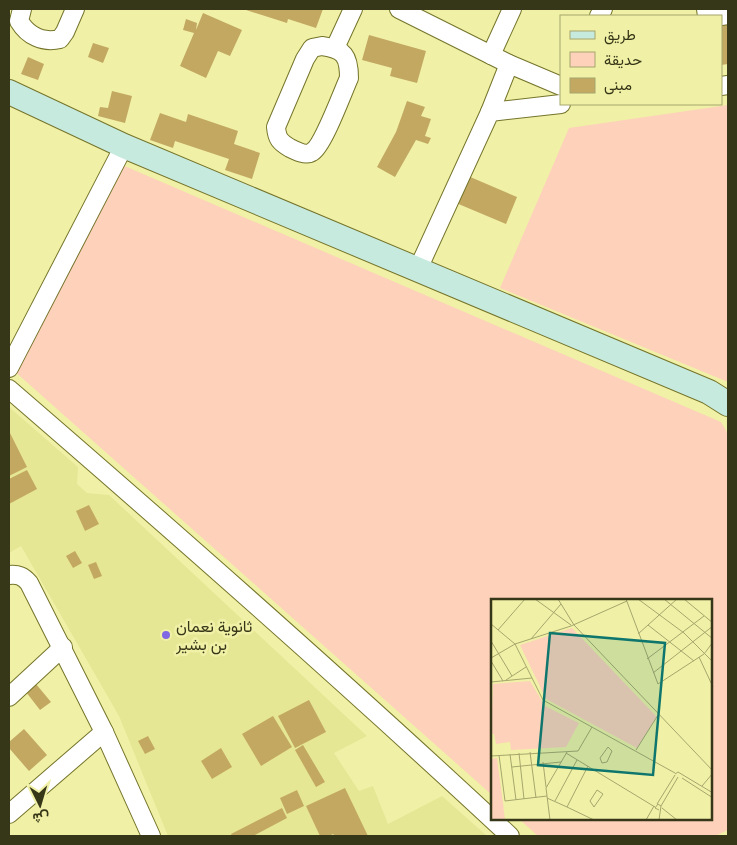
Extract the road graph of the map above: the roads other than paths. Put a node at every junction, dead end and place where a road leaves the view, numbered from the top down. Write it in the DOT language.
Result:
graph roads {
  1 [pos="22,9"];
  2 [pos="75,9"];
  3 [pos="353,9"];
  4 [pos="399,9"];
  5 [pos="512,9"];
  6 [pos="422,14"];
  7 [pos="336,48"];
  8 [pos="492,55"];
  9 [pos="509,64"];
  10 [pos="560,86"];
  11 [pos="9,92"];
  12 [pos="560,104"];
  13 [pos="490,112"];
  14 [pos="124,146"];
  15 [pos="418,270"];
  16 [pos="9,368"];
  17 [pos="9,389"];
  18 [pos="728,404"];
  19 [pos="9,575"];
  20 [pos="62,648"];
  21 [pos="9,697"];
  22 [pos="104,732"];
  23 [pos="9,814"];
  24 [pos="491,818"];
  25 [pos="493,820"];
  26 [pos="151,836"];
  27 [pos="510,836"];
  1 -- 2 [label="street"];
  3 -- 7 [label="street"];
  4 -- 6 [label="street"];
  5 -- 8 [label="street"];
  6 -- 8 [label="street"];
  7 -- 7 [label="street"];
  8 -- 9 [label="street"];
  9 -- 10 [label="street"];
  9 -- 13 [label="street"];
  11 -- 14 [label="main road"];
  12 -- 13 [label="street"];
  13 -- 15 [label="street"];
  14 -- 15 [label="main road"];
  14 -- 16 [label="street"];
  15 -- 18 [label="main road"];
  17 -- 24 [label="street"];
  19 -- 20 [label="street"];
  20 -- 21 [label="street"];
  20 -- 22 [label="street"];
  22 -- 23 [label="street"];
  22 -- 26 [label="street"];
  25 -- 27 [label="street"];
}
